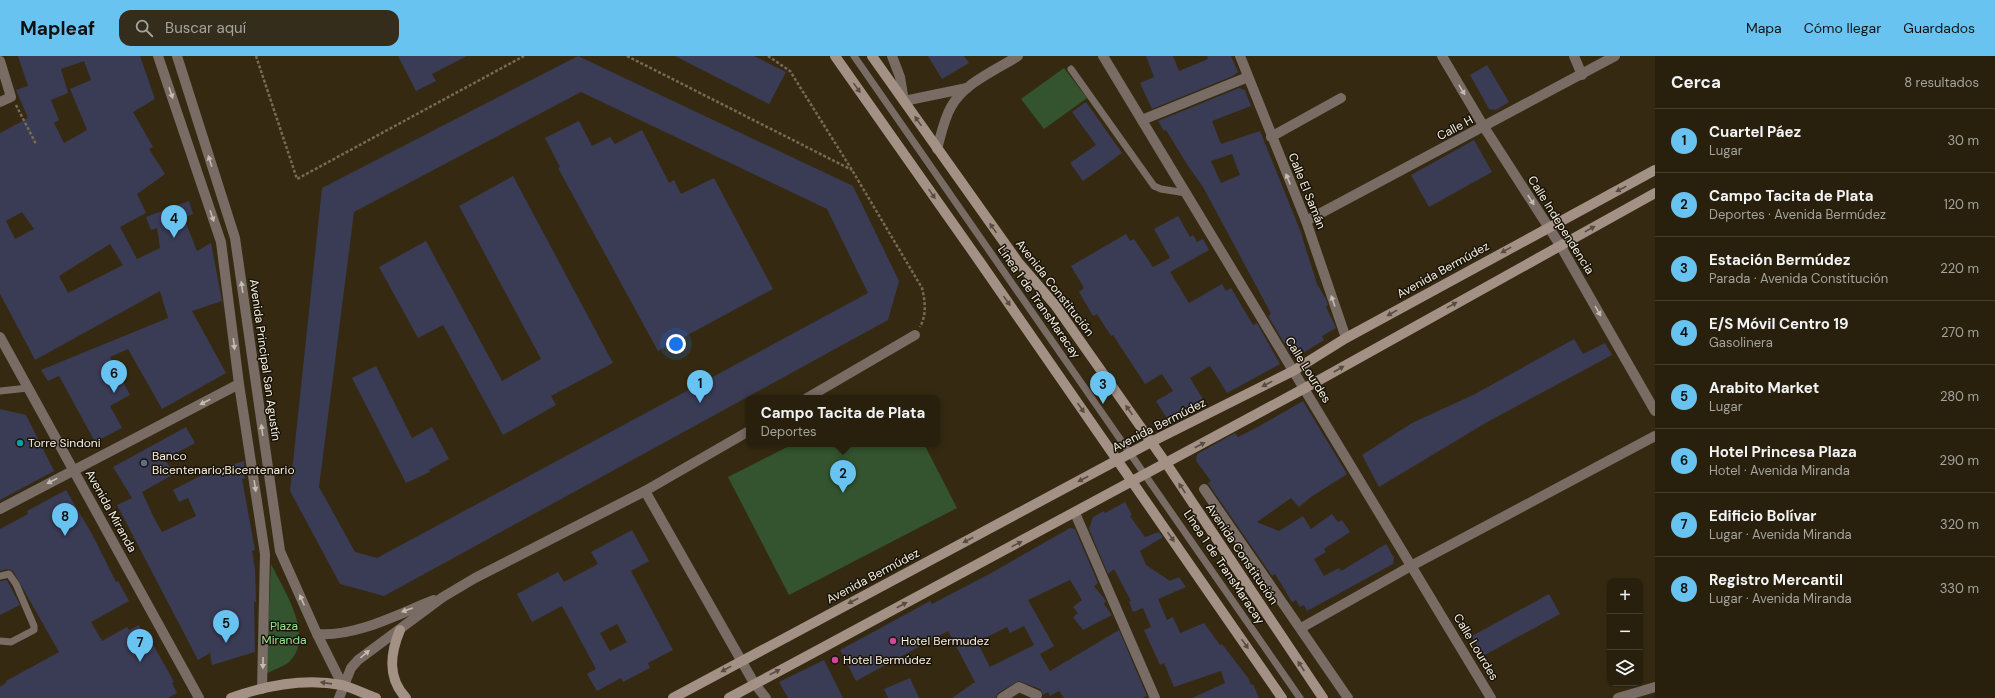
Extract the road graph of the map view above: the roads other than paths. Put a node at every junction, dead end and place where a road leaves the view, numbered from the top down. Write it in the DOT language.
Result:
graph roads {
  1 [pos="158,56"];
  2 [pos="177,56"];
  3 [pos="835,56"];
  4 [pos="854,56"];
  5 [pos="872,56"];
  6 [pos="892,56"];
  7 [pos="1018,56"];
  8 [pos="1103,56"];
  9 [pos="1240,56"];
  10 [pos="1442,56"];
  11 [pos="1574,56"];
  12 [pos="1615,56"];
  13 [pos="0,61"];
  14 [pos="181,69"];
  15 [pos="1072,69"];
  16 [pos="164,74"];
  17 [pos="1582,75"];
  18 [pos="1248,77"];
  19 [pos="967,88"];
  20 [pos="1341,98"];
  21 [pos="904,101"];
  22 [pos="0,102"];
  23 [pos="1142,120"];
  24 [pos="1484,127"];
  25 [pos="1271,137"];
  26 [pos="937,148"];
  27 [pos="1655,170"];
  28 [pos="1186,193"];
  29 [pos="1655,193"];
  30 [pos="1306,221"];
  31 [pos="1548,227"];
  32 [pos="1560,245"];
  33 [pos="244,303"];
  34 [pos="229,305"];
  35 [pos="916,335"];
  36 [pos="0,337"];
  37 [pos="1346,338"];
  38 [pos="1293,371"];
  39 [pos="239,384"];
  40 [pos="28,388"];
  41 [pos="1305,388"];
  42 [pos="0,391"];
  43 [pos="811,395"];
  44 [pos="1655,411"];
  45 [pos="746,433"];
  46 [pos="1655,436"];
  47 [pos="1151,442"];
  48 [pos="1132,453"];
  49 [pos="1117,461"];
  50 [pos="1166,463"];
  51 [pos="73,470"];
  52 [pos="1146,474"];
  53 [pos="1133,482"];
  54 [pos="1204,489"];
  55 [pos="645,491"];
  56 [pos="0,509"];
  57 [pos="1075,513"];
  58 [pos="280,551"];
  59 [pos="265,554"];
  60 [pos="1411,566"];
  61 [pos="0,576"];
  62 [pos="443,597"];
  63 [pos="1301,628"];
  64 [pos="400,630"];
  65 [pos="317,634"];
  66 [pos="0,641"];
  67 [pos="741,660"];
  68 [pos="754,683"];
  69 [pos="343,686"];
  70 [pos="1655,687"];
  71 [pos="262,689"];
  72 [pos="1037,695"];
  73 [pos="762,696"];
  74 [pos="199,698"];
  75 [pos="231,698"];
  76 [pos="339,698"];
  77 [pos="376,698"];
  78 [pos="406,698"];
  79 [pos="673,698"];
  80 [pos="728,698"];
  81 [pos="1002,698"];
  82 [pos="1155,698"];
  83 [pos="1282,698"];
  84 [pos="1300,698"];
  85 [pos="1323,698"];
  86 [pos="1348,698"];
  87 [pos="1491,698"];
  88 [pos="1618,698"];
  1 -- 16 [label="street"];
  2 -- 14 [label="street, Avenida Principal San Agustín"];
  3 -- 49 [label="street, one-way"];
  4 -- 48 [label="lane, Línea 1 de TransMaracay"];
  5 -- 21 [label="street, Avenida Constitución"];
  6 -- 21 [label="street"];
  7 -- 19 [label="street"];
  8 -- 23 [label="street, Calle Lourdes"];
  9 -- 18 [label="street, Calle El Samán"];
  10 -- 24 [label="street, Calle Independencia, one-way"];
  11 -- 17 [label="street"];
  12 -- 17 [label="street, Calle H"];
  13 -- 22 [label="street"];
  14 -- 16 [label="street"];
  33 -- 14 [label="street, Avenida Principal San Agustín, one-way"];
  15 -- 28 [label="lane"];
  16 -- 34 [label="street, one-way"];
  17 -- 24 [label="street, Calle H"];
  18 -- 23 [label="street"];
  18 -- 25 [label="street, Calle El Samán"];
  19 -- 21 [label="street"];
  19 -- 26 [label="street"];
  20 -- 25 [label="street"];
  26 -- 21 [label="street, Avenida Constitución, one-way"];
  23 -- 28 [label="street, Calle Lourdes"];
  24 -- 30 [label="street, Calle H"];
  24 -- 31 [label="street, Calle Independencia, one-way"];
  30 -- 25 [label="street, Calle El Samán, one-way"];
  47 -- 26 [label="street, Avenida Constitución, one-way"];
  27 -- 31 [label="street, Avenida Bermúdez, one-way"];
  28 -- 38 [label="street, Calle Lourdes"];
  32 -- 29 [label="street, one-way"];
  37 -- 30 [label="street, Calle El Samán, one-way"];
  31 -- 32 [label="street, Calle Independencia"];
  31 -- 37 [label="street, Avenida Bermúdez, one-way"];
  41 -- 32 [label="street, one-way"];
  32 -- 44 [label="street, Calle Independencia, one-way"];
  33 -- 34 [label="street"];
  58 -- 33 [label="street, Avenida Principal San Agustín, one-way"];
  34 -- 39 [label="street, one-way"];
  35 -- 43 [label="street"];
  36 -- 40 [label="street, Avenida Miranda"];
  37 -- 38 [label="street, Avenida Bermúdez"];
  38 -- 41 [label="street, Calle Lourdes"];
  38 -- 47 [label="street, Avenida Bermúdez, one-way"];
  39 -- 51 [label="street, one-way"];
  39 -- 59 [label="street, one-way"];
  40 -- 42 [label="lane"];
  40 -- 51 [label="street, Avenida Miranda"];
  50 -- 41 [label="street, one-way"];
  41 -- 60 [label="street, Calle Lourdes"];
  45 -- 55 [label="street"];
  46 -- 60 [label="street"];
  47 -- 48 [label="street, Avenida Bermúdez"];
  47 -- 50 [label="street, Avenida Constitución"];
  48 -- 49 [label="street, Avenida Bermúdez"];
  48 -- 52 [label="lane, Línea 1 de TransMaracay"];
  49 -- 53 [label="street"];
  49 -- 67 [label="street, Avenida Bermúdez, one-way"];
  50 -- 52 [label="street"];
  85 -- 50 [label="street, Avenida Constitución, one-way"];
  51 -- 56 [label="street, one-way"];
  51 -- 74 [label="street, Avenida Miranda"];
  52 -- 53 [label="street"];
  52 -- 84 [label="lane, Línea 1 de TransMaracay"];
  53 -- 57 [label="street"];
  53 -- 83 [label="street, one-way"];
  54 -- 63 [label="street"];
  55 -- 62 [label="street"];
  55 -- 67 [label="street"];
  68 -- 57 [label="street, one-way"];
  57 -- 82 [label="street"];
  58 -- 59 [label="street"];
  65 -- 58 [label="street, Avenida Principal San Agustín, one-way"];
  59 -- 71 [label="street, one-way"];
  60 -- 63 [label="street"];
  60 -- 87 [label="street, Calle Lourdes"];
  61 -- 66 [label="lane"];
  62 -- 64 [label="street"];
  62 -- 65 [label="street, one-way"];
  63 -- 86 [label="street"];
  69 -- 64 [label="street, one-way"];
  64 -- 78 [label="street"];
  65 -- 69 [label="street, Avenida Principal San Agustín"];
  67 -- 68 [label="street"];
  67 -- 79 [label="street, Avenida Bermúdez, one-way"];
  68 -- 73 [label="street"];
  68 -- 80 [label="street"];
  69 -- 71 [label="street, one-way"];
  69 -- 76 [label="street"];
  69 -- 77 [label="street"];
  70 -- 88 [label="street"];
  71 -- 75 [label="street"];
  72 -- 81 [label="street"];
}
